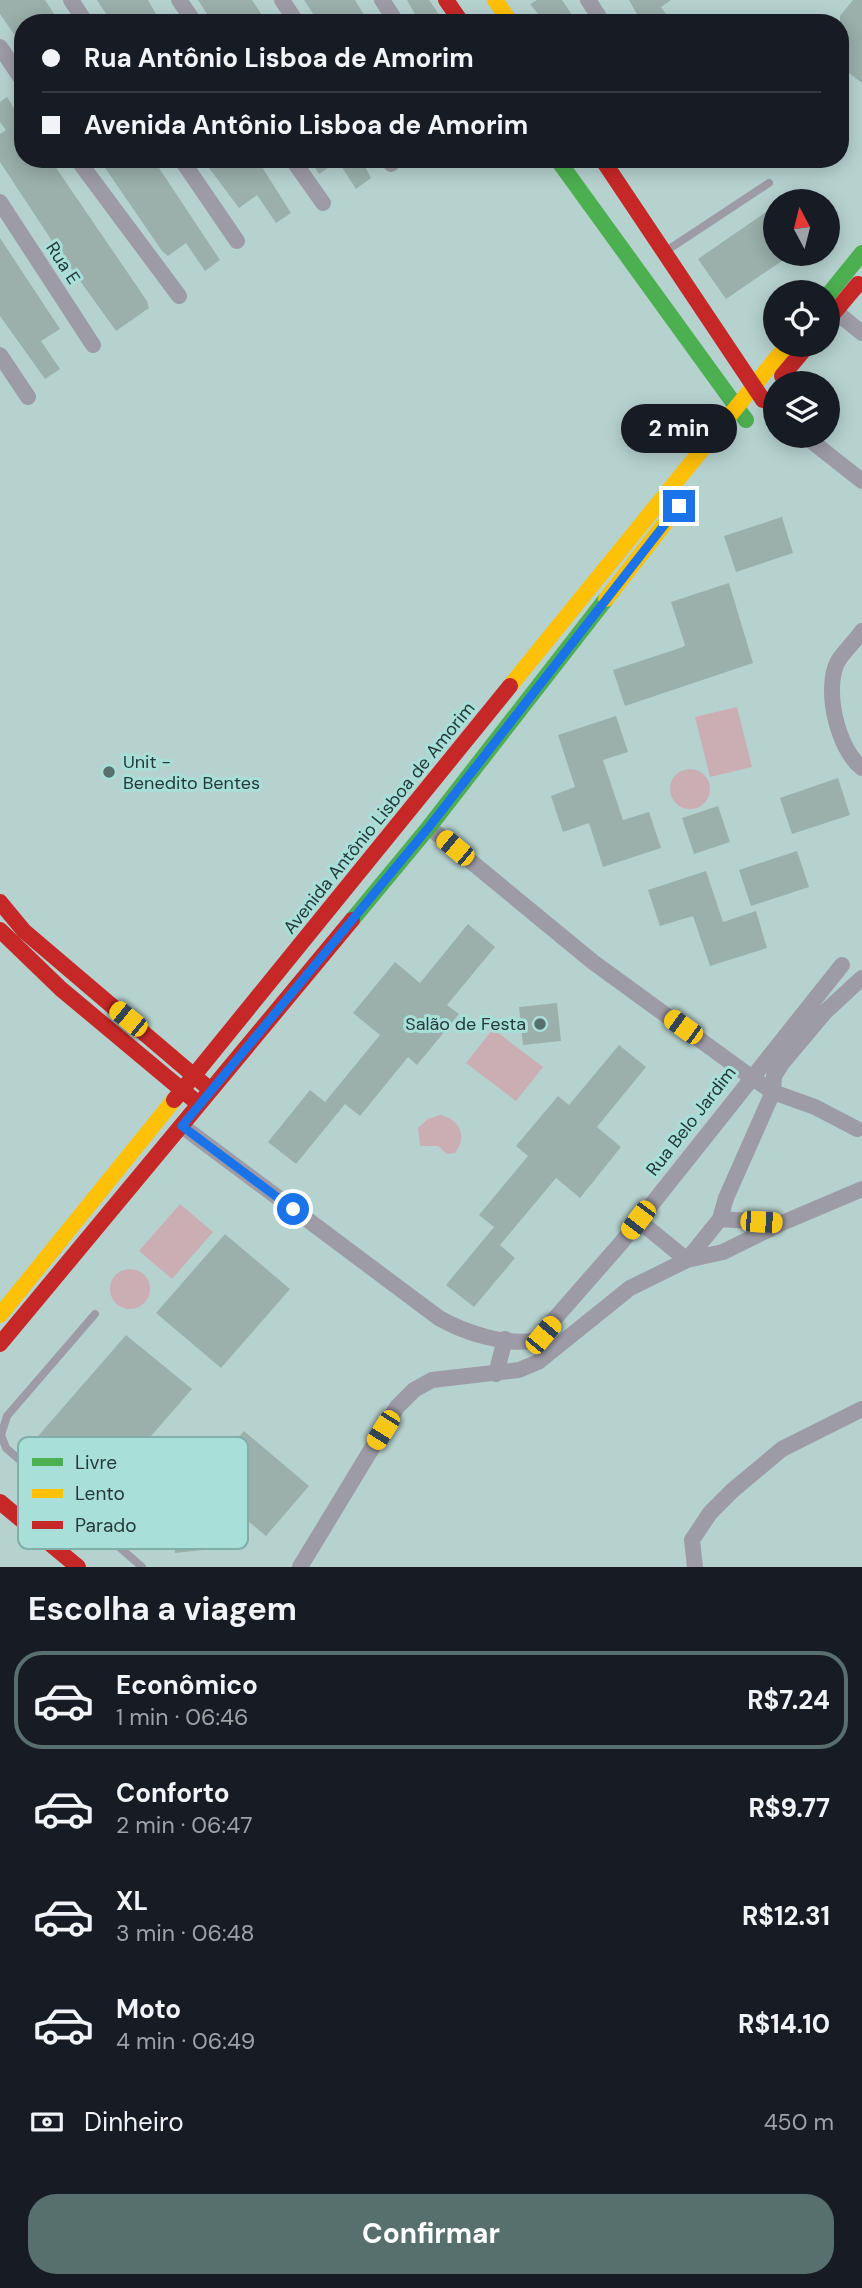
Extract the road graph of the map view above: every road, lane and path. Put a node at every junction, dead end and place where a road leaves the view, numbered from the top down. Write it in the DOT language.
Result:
graph roads {
  1 [pos="0,47"];
  2 [pos="14,68"];
  3 [pos="84,168"];
  4 [pos="187,168"];
  5 [pos="298,168"];
  6 [pos="564,168"];
  7 [pos="608,168"];
  8 [pos="769,183"];
  9 [pos="0,202"];
  10 [pos="323,203"];
  11 [pos="237,241"];
  12 [pos="663,253"];
  13 [pos="862,253"];
  14 [pos="862,279"];
  15 [pos="840,280"];
  16 [pos="179,296"];
  17 [pos="840,305"];
  18 [pos="840,321"];
  19 [pos="862,333"];
  20 [pos="93,345"];
  21 [pos="0,355"];
  22 [pos="780,357"];
  23 [pos="798,357"];
  24 [pos="787,371"];
  25 [pos="763,391"];
  26 [pos="758,394"];
  27 [pos="28,397"];
  28 [pos="763,399"];
  29 [pos="737,405"];
  30 [pos="746,420"];
  31 [pos="820,448"];
  32 [pos="720,453"];
  33 [pos="862,481"];
  34 [pos="686,497"];
  35 [pos="862,631"];
  36 [pos="862,768"];
  37 [pos="429,827"];
  38 [pos="0,902"];
  39 [pos="0,930"];
  40 [pos="842,965"];
  41 [pos="862,978"];
  42 [pos="195,1077"];
  43 [pos="751,1077"];
  44 [pos="183,1090"];
  45 [pos="212,1090"];
  46 [pos="773,1092"];
  47 [pos="199,1104"];
  48 [pos="182,1126"];
  49 [pos="857,1129"];
  50 [pos="862,1189"];
  51 [pos="720,1219"];
  52 [pos="638,1220"];
  53 [pos="782,1223"];
  54 [pos="687,1260"];
  55 [pos="95,1314"];
  56 [pos="0,1315"];
  57 [pos="505,1339"];
  58 [pos="0,1344"];
  59 [pos="496,1374"];
  60 [pos="862,1409"];
  61 [pos="18,1458"];
  62 [pos="0,1502"];
  63 [pos="18,1517"];
  64 [pos="56,1549"];
  65 [pos="121,1549"];
  66 [pos="78,1567"];
  67 [pos="142,1567"];
  68 [pos="300,1567"];
  69 [pos="695,1567"];
  1 -- 2 [label="street"];
  3 -- 16 [label="street"];
  4 -- 11 [label="street"];
  5 -- 10 [label="street"];
  6 -- 29 [label="main road"];
  7 -- 12 [label="main road"];
  8 -- 12 [label="lane"];
  9 -- 20 [label="street, Rua E"];
  12 -- 26 [label="main road"];
  13 -- 15 [label="main road"];
  14 -- 17 [label="main road"];
  18 -- 19 [label="street"];
  21 -- 27 [label="street"];
  22 -- 26 [label="main road, Avenida Antônio Lisboa de Amorim"];
  23 -- 24 [label="main road, Avenida Antônio Lisboa de Amorim"];
  25 -- 26 [label="main road, Avenida Antônio Lisboa de Amorim"];
  26 -- 28 [label="street"];
  26 -- 29 [label="main road, Avenida Antônio Lisboa de Amorim"];
  26 -- 30 [label="main road, Avenida Antônio Lisboa de Amorim"];
  29 -- 30 [label="main road"];
  29 -- 42 [label="main road, Avenida Antônio Lisboa de Amorim"];
  30 -- 32 [label="main road, Avenida Antônio Lisboa de Amorim"];
  31 -- 33 [label="street"];
  34 -- 37 [label="main road"];
  35 -- 36 [label="street"];
  37 -- 43 [label="street"];
  37 -- 45 [label="main road"];
  38 -- 42 [label="main road"];
  39 -- 44 [label="main road"];
  40 -- 43 [label="street, Rua Belo Jardim"];
  41 -- 46 [label="street"];
  42 -- 44 [label="main road, Avenida Antônio Lisboa de Amorim"];
  42 -- 45 [label="main road"];
  43 -- 46 [label="street"];
  43 -- 52 [label="street, Rua Belo Jardim"];
  44 -- 47 [label="main road"];
  44 -- 56 [label="main road, Avenida Antônio Lisboa de Amorim"];
  45 -- 47 [label="main road"];
  46 -- 49 [label="street"];
  46 -- 51 [label="street"];
  47 -- 48 [label="main road"];
  48 -- 57 [label="street, Rua Belo Jardim"];
  48 -- 58 [label="main road"];
  50 -- 53 [label="street"];
  51 -- 53 [label="street"];
  51 -- 54 [label="street"];
  52 -- 54 [label="street"];
  52 -- 57 [label="street, Rua Belo Jardim"];
  53 -- 54 [label="street"];
  54 -- 59 [label="street"];
  55 -- 61 [label="lane"];
  57 -- 59 [label="street"];
  59 -- 68 [label="street"];
  60 -- 69 [label="street"];
  62 -- 63 [label="main road"];
  64 -- 66 [label="main road"];
  65 -- 67 [label="lane"];
}
